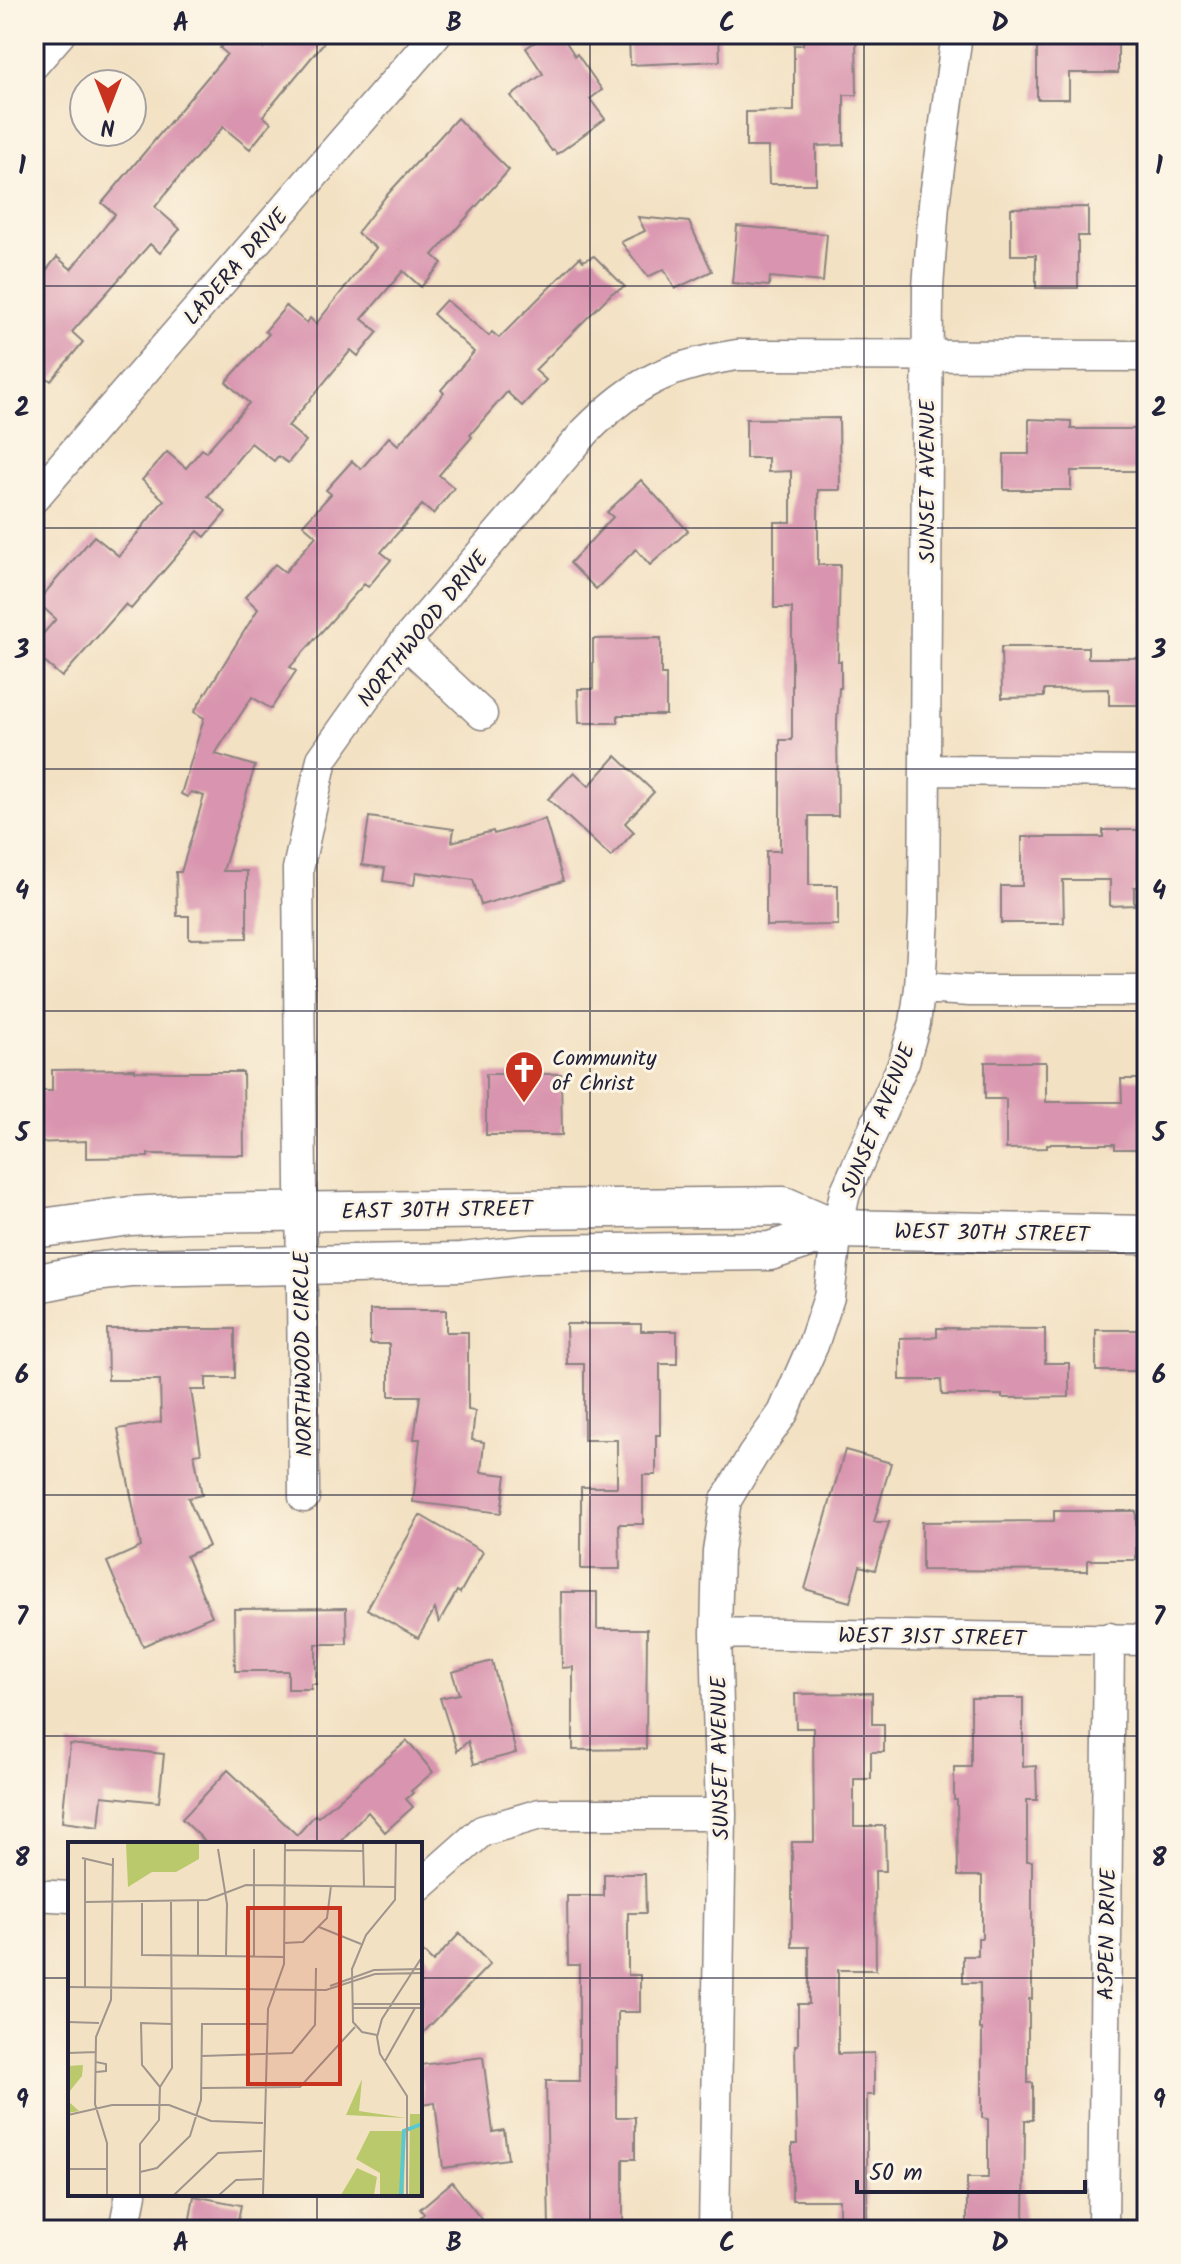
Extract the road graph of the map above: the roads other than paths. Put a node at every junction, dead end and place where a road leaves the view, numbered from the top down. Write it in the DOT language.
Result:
graph roads {
  1 [pos="60,34"];
  2 [pos="436,34"];
  3 [pos="957,34"];
  4 [pos="34,64"];
  5 [pos="927,354"];
  6 [pos="1147,356"];
  7 [pos="34,498"];
  8 [pos="405,642"];
  9 [pos="482,714"];
  10 [pos="925,770"];
  11 [pos="1147,772"];
  12 [pos="920,988"];
  13 [pos="1147,991"];
  14 [pos="300,1211"];
  15 [pos="34,1229"];
  16 [pos="837,1229"];
  17 [pos="1147,1235"];
  18 [pos="301,1264"];
  19 [pos="34,1284"];
  20 [pos="304,1497"];
  21 [pos="716,1633"];
  22 [pos="1109,1638"];
  23 [pos="1147,1640"];
  24 [pos="721,1814"];
  25 [pos="422,1884"];
  26 [pos="34,1895"];
  27 [pos="68,1897"];
  28 [pos="131,2196"];
  29 [pos="124,2230"];
  30 [pos="714,2230"];
  31 [pos="1103,2230"];
  1 -- 4 [label="street"];
  2 -- 7 [label="street, LADERA DRIVE"];
  3 -- 5 [label="street, SUNSET AVENUE"];
  5 -- 6 [label="street, NORTHWOOD DRIVE"];
  5 -- 8 [label="street, NORTHWOOD DRIVE"];
  5 -- 10 [label="street, SUNSET AVENUE"];
  8 -- 9 [label="street"];
  8 -- 14 [label="street, NORTHWOOD DRIVE"];
  10 -- 11 [label="street"];
  10 -- 12 [label="street, SUNSET AVENUE"];
  12 -- 13 [label="street"];
  12 -- 16 [label="street, SUNSET AVENUE"];
  14 -- 15 [label="main road, EAST 30TH STREET"];
  14 -- 16 [label="main road, EAST 30TH STREET"];
  14 -- 18 [label="street, NORTHWOOD CIRCLE"];
  16 -- 17 [label="main road, WEST 30TH STREET"];
  16 -- 18 [label="main road"];
  16 -- 21 [label="street, SUNSET AVENUE"];
  18 -- 19 [label="main road"];
  18 -- 20 [label="street, NORTHWOOD CIRCLE"];
  21 -- 22 [label="street, WEST 31ST STREET"];
  21 -- 24 [label="street, SUNSET AVENUE"];
  22 -- 23 [label="street, WEST 31ST STREET"];
  22 -- 31 [label="street, ASPEN DRIVE"];
  24 -- 25 [label="street"];
  24 -- 30 [label="street, SUNSET AVENUE"];
  26 -- 27 [label="street"];
  28 -- 29 [label="street"];
}
